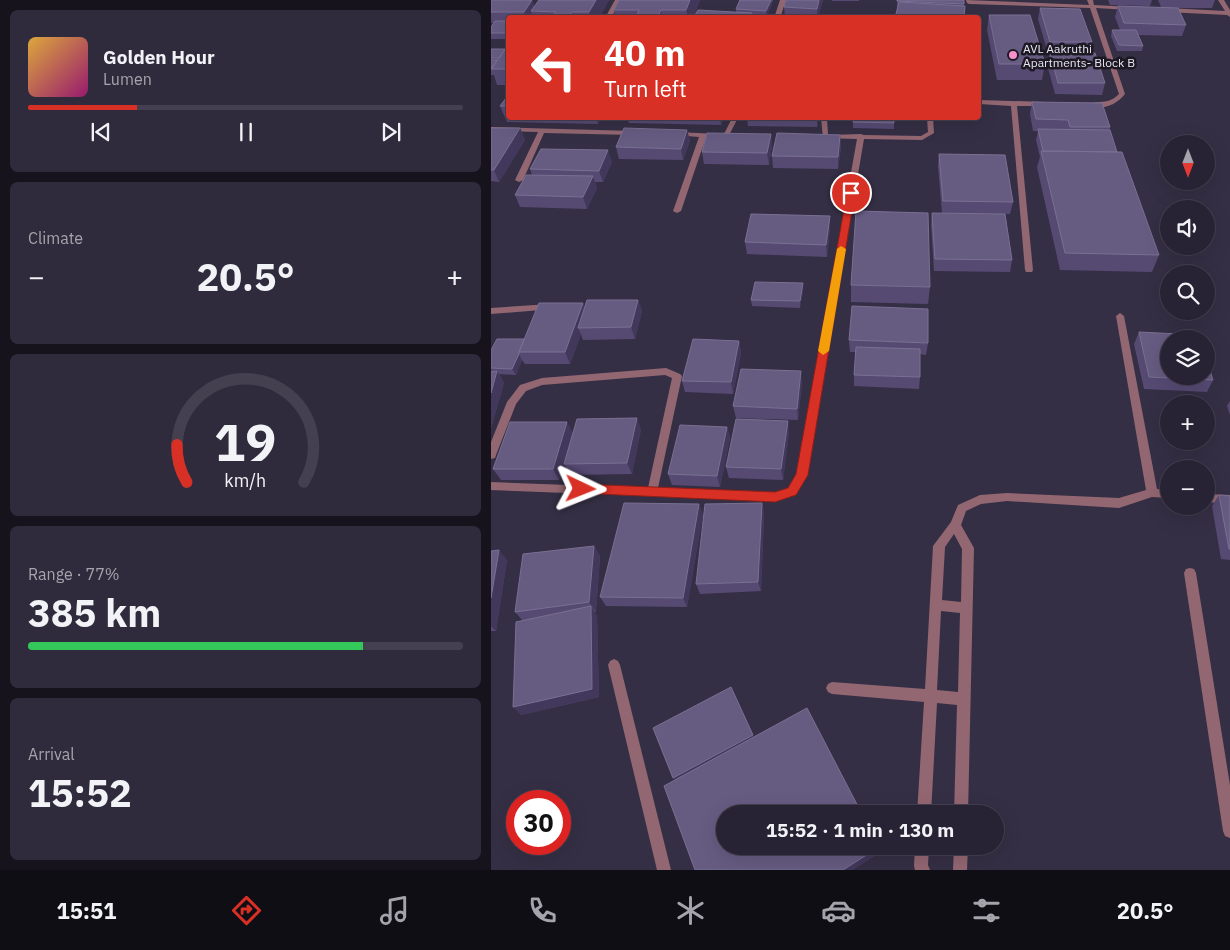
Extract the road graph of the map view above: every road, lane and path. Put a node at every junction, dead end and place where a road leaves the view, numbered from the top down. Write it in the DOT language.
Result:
graph roads {
  1 [pos="617,0"];
  2 [pos="783,0"];
  3 [pos="969,0"];
  4 [pos="1221,0"];
  5 [pos="1091,3"];
  6 [pos="1141,8"];
  7 [pos="1160,9"];
  8 [pos="1229,14"];
  9 [pos="610,15"];
  10 [pos="778,15"];
  11 [pos="981,102"];
  12 [pos="1014,104"];
  13 [pos="1052,104"];
  14 [pos="1080,105"];
  15 [pos="734,120"];
  16 [pos="824,120"];
  17 [pos="930,120"];
  18 [pos="491,129"];
  19 [pos="542,130"];
  20 [pos="646,133"];
  21 [pos="665,134"];
  22 [pos="703,135"];
  23 [pos="726,136"];
  24 [pos="736,136"];
  25 [pos="861,136"];
  26 [pos="815,137"];
  27 [pos="825,137"];
  28 [pos="519,180"];
  29 [pos="677,211"];
  30 [pos="1029,270"];
  31 [pos="560,307"];
  32 [pos="491,311"];
  33 [pos="1120,316"];
  34 [pos="491,455"];
  35 [pos="491,486"];
  36 [pos="652,492"];
  37 [pos="1152,493"];
  38 [pos="1160,493"];
  39 [pos="1215,499"];
  40 [pos="1230,500"];
  41 [pos="955,525"];
  42 [pos="1190,572"];
  43 [pos="935,605"];
  44 [pos="966,608"];
  45 [pos="614,665"];
  46 [pos="831,688"];
  47 [pos="931,695"];
  48 [pos="964,698"];
  49 [pos="925,805"];
  50 [pos="961,805"];
  51 [pos="1230,831"];
  52 [pos="922,855"];
  53 [pos="961,855"];
  54 [pos="664,870"];
  55 [pos="923,870"];
  56 [pos="960,870"];
  1 -- 9 [label="street"];
  2 -- 10 [label="street"];
  3 -- 5 [label="street"];
  4 -- 8 [label="street"];
  5 -- 6 [label="street"];
  5 -- 14 [label="street"];
  7 -- 8 [label="street"];
  11 -- 12 [label="street"];
  12 -- 13 [label="street"];
  12 -- 30 [label="street"];
  15 -- 23 [label="street"];
  16 -- 27 [label="street"];
  17 -- 25 [label="street"];
  18 -- 19 [label="street"];
  19 -- 20 [label="street"];
  19 -- 28 [label="street"];
  21 -- 22 [label="street"];
  22 -- 23 [label="street"];
  22 -- 29 [label="street"];
  23 -- 24 [label="street"];
  25 -- 27 [label="street"];
  25 -- 36 [label="street"];
  26 -- 27 [label="street"];
  31 -- 32 [label="street"];
  33 -- 37 [label="street"];
  34 -- 36 [label="street"];
  35 -- 36 [label="street"];
  37 -- 38 [label="street"];
  37 -- 41 [label="street"];
  39 -- 40 [label="street"];
  41 -- 43 [label="street"];
  41 -- 44 [label="street"];
  42 -- 51 [label="street"];
  43 -- 44 [label="street"];
  43 -- 47 [label="street"];
  44 -- 48 [label="street"];
  45 -- 54 [label="street"];
  46 -- 47 [label="street"];
  47 -- 48 [label="street"];
  47 -- 49 [label="street"];
  48 -- 50 [label="street"];
  52 -- 55 [label="street"];
  53 -- 56 [label="street"];
}
